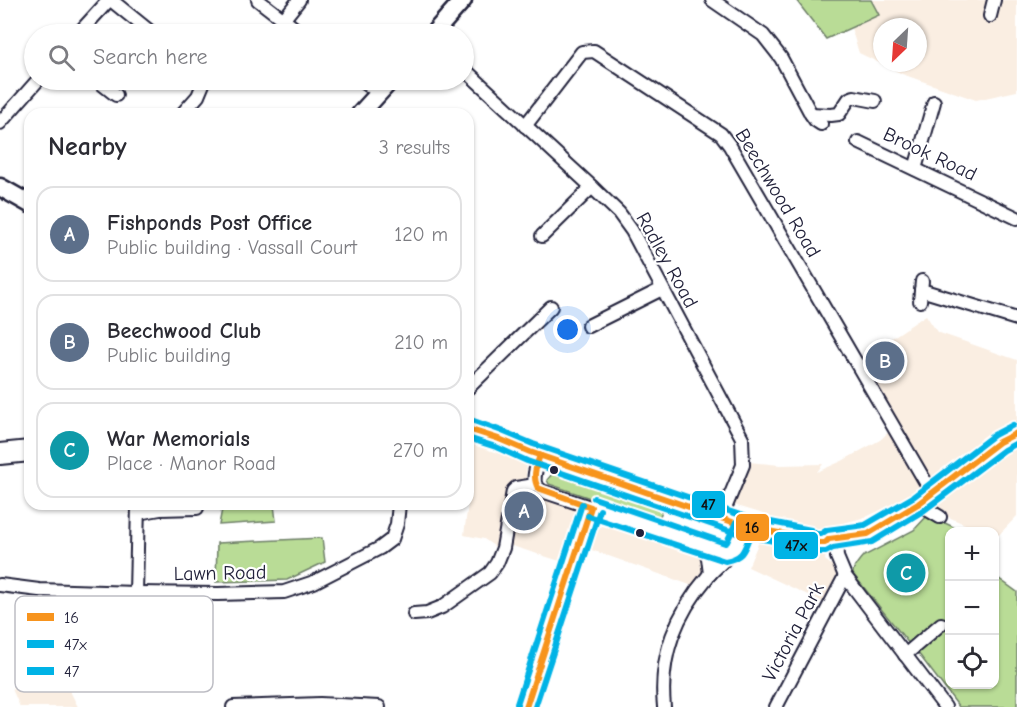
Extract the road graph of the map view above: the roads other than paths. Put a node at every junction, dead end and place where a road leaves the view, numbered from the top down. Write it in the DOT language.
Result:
graph roads {
  1 [pos="110,0"];
  2 [pos="258,0"];
  3 [pos="299,0"];
  4 [pos="463,0"];
  5 [pos="712,0"];
  6 [pos="994,0"];
  7 [pos="990,16"];
  8 [pos="284,20"];
  9 [pos="87,24"];
  10 [pos="140,24"];
  11 [pos="289,24"];
  12 [pos="442,24"];
  13 [pos="474,78"];
  14 [pos="29,90"];
  15 [pos="110,90"];
  16 [pos="200,90"];
  17 [pos="375,90"];
  18 [pos="382,90"];
  19 [pos="379,93"];
  20 [pos="116,95"];
  21 [pos="875,101"];
  22 [pos="934,102"];
  23 [pos="187,108"];
  24 [pos="365,108"];
  25 [pos="811,114"];
  26 [pos="0,123"];
  27 [pos="821,124"];
  28 [pos="525,126"];
  29 [pos="858,142"];
  30 [pos="915,169"];
  31 [pos="592,187"];
  32 [pos="0,188"];
  33 [pos="24,201"];
  34 [pos="1017,218"];
  35 [pos="542,236"];
  36 [pos="662,289"];
  37 [pos="921,291"];
  38 [pos="551,307"];
  39 [pos="1017,319"];
  40 [pos="588,326"];
  41 [pos="474,382"];
  42 [pos="474,431"];
  43 [pos="1017,433"];
  44 [pos="24,452"];
  45 [pos="0,454"];
  46 [pos="540,455"];
  47 [pos="535,485"];
  48 [pos="925,498"];
  49 [pos="591,507"];
  50 [pos="138,510"];
  51 [pos="398,510"];
  52 [pos="940,517"];
  53 [pos="721,518"];
  54 [pos="744,526"];
  55 [pos="824,539"];
  56 [pos="703,544"];
  57 [pos="734,549"];
  58 [pos="710,574"];
  59 [pos="845,576"];
  60 [pos="0,585"];
  61 [pos="136,593"];
  62 [pos="414,615"];
  63 [pos="941,624"];
  64 [pos="905,654"];
  65 [pos="232,707"];
  66 [pos="379,707"];
  67 [pos="526,707"];
  68 [pos="664,707"];
  69 [pos="776,707"];
  70 [pos="945,707"];
  1 -- 9 [label="street"];
  1 -- 10 [label="street"];
  2 -- 8 [label="street"];
  3 -- 8 [label="street"];
  4 -- 12 [label="main road"];
  5 -- 25 [label="street"];
  6 -- 7 [label="street"];
  8 -- 11 [label="street"];
  13 -- 28 [label="street, Radley Road"];
  14 -- 26 [label="street"];
  15 -- 20 [label="street"];
  16 -- 23 [label="street"];
  17 -- 19 [label="street"];
  18 -- 19 [label="main road"];
  19 -- 24 [label="main road"];
  21 -- 25 [label="street"];
  22 -- 30 [label="street"];
  25 -- 27 [label="street"];
  28 -- 31 [label="street, Radley Road"];
  28 -- 48 [label="street, Beechwood Road"];
  29 -- 30 [label="street, Brook Road"];
  30 -- 34 [label="street, Brook Road"];
  31 -- 35 [label="street"];
  31 -- 36 [label="street, Radley Road"];
  32 -- 33 [label="main road"];
  36 -- 40 [label="street"];
  36 -- 53 [label="street, Radley Road"];
  37 -- 39 [label="street"];
  38 -- 41 [label="street"];
  42 -- 46 [label="main road"];
  43 -- 48 [label="main road"];
  44 -- 45 [label="main road"];
  46 -- 47 [label="street"];
  46 -- 53 [label="main road"];
  47 -- 49 [label="street"];
  47 -- 62 [label="street"];
  48 -- 52 [label="street"];
  48 -- 55 [label="main road"];
  49 -- 56 [label="street"];
  49 -- 67 [label="street"];
  50 -- 61 [label="street"];
  51 -- 61 [label="street, Lawn Road"];
  53 -- 54 [label="main road"];
  54 -- 55 [label="main road"];
  54 -- 57 [label="street"];
  55 -- 59 [label="street"];
  56 -- 57 [label="street"];
  56 -- 58 [label="street"];
  57 -- 58 [label="street"];
  58 -- 68 [label="street"];
  59 -- 64 [label="street"];
  59 -- 69 [label="street, Victoria Park"];
  60 -- 61 [label="street, Lawn Road"];
  63 -- 64 [label="street"];
  64 -- 70 [label="street"];
  65 -- 66 [label="street"];
}
